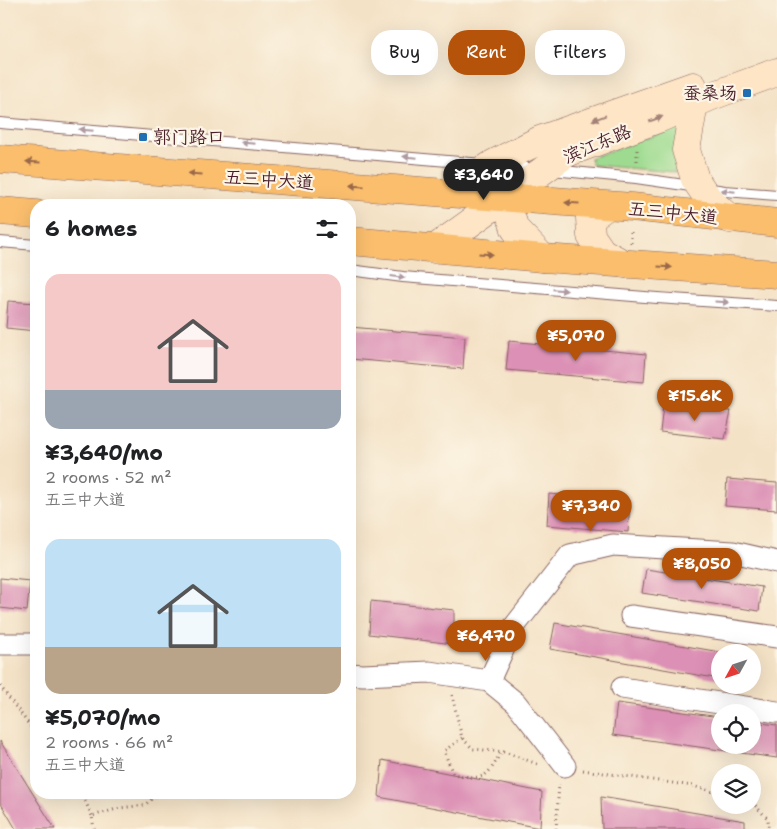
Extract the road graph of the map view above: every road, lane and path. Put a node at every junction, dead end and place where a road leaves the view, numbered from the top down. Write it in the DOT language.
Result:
graph roads {
  1 [pos="777,55"];
  2 [pos="777,72"];
  3 [pos="694,104"];
  4 [pos="0,122"];
  5 [pos="0,159"];
  6 [pos="505,166"];
  7 [pos="545,169"];
  8 [pos="700,187"];
  9 [pos="450,193"];
  10 [pos="777,195"];
  11 [pos="505,198"];
  12 [pos="606,206"];
  13 [pos="0,211"];
  14 [pos="30,214"];
  15 [pos="730,219"];
  16 [pos="777,224"];
  17 [pos="0,242"];
  18 [pos="356,242"];
  19 [pos="30,244"];
  20 [pos="434,249"];
  21 [pos="543,258"];
  22 [pos="624,264"];
  23 [pos="356,271"];
  24 [pos="777,274"];
  25 [pos="777,306"];
  26 [pos="777,562"];
  27 [pos="631,616"];
  28 [pos="777,637"];
  29 [pos="0,644"];
  30 [pos="30,644"];
  31 [pos="356,675"];
  32 [pos="448,675"];
  33 [pos="489,681"];
  34 [pos="0,686"];
  35 [pos="622,688"];
  36 [pos="777,712"];
  37 [pos="30,726"];
  38 [pos="462,738"];
  39 [pos="501,752"];
  40 [pos="563,773"];
  41 [pos="711,791"];
  42 [pos="84,799"];
  43 [pos="151,799"];
  44 [pos="761,812"];
  45 [pos="92,816"];
  46 [pos="94,829"];
  47 [pos="556,829"];
  48 [pos="768,829"];
  1 -- 6 [label="main road, 滨江东路, one-way"];
  2 -- 3 [label="main road, 滨江东路"];
  7 -- 3 [label="main road, 滨江东路, one-way"];
  3 -- 8 [label="main road"];
  6 -- 4 [label="lane, one-way"];
  9 -- 5 [label="main road, 五三中大道, one-way"];
  6 -- 7 [label="lane"];
  6 -- 9 [label="main road, 滨江东路"];
  6 -- 11 [label="main road"];
  7 -- 8 [label="lane"];
  7 -- 11 [label="main road, 滨江东路"];
  10 -- 8 [label="lane, one-way"];
  8 -- 15 [label="main road"];
  9 -- 11 [label="main road, 五三中大道"];
  12 -- 11 [label="main road, 五三中大道, one-way"];
  11 -- 20 [label="main road, 滨江东路"];
  11 -- 21 [label="main road"];
  12 -- 15 [label="main road, 五三中大道"];
  12 -- 22 [label="main road"];
  13 -- 14 [label="main road"];
  15 -- 16 [label="main road, 五三中大道"];
  17 -- 19 [label="lane"];
  18 -- 20 [label="main road"];
  20 -- 21 [label="main road, one-way"];
  21 -- 22 [label="main road"];
  22 -- 24 [label="main road, one-way"];
  23 -- 25 [label="lane, one-way"];
  26 -- 33 [label="street"];
  27 -- 28 [label="street"];
  29 -- 30 [label="street"];
  31 -- 32 [label="street"];
  32 -- 33 [label="street"];
  32 -- 38 [label="path"];
  33 -- 40 [label="street"];
  34 -- 37 [label="path"];
  35 -- 36 [label="street"];
  38 -- 39 [label="path"];
  38 -- 39 [label="path"];
  39 -- 40 [label="path"];
  40 -- 41 [label="path"];
  40 -- 47 [label="path"];
  42 -- 45 [label="path"];
  43 -- 45 [label="path"];
  44 -- 48 [label="path"];
  45 -- 46 [label="path"];
}
